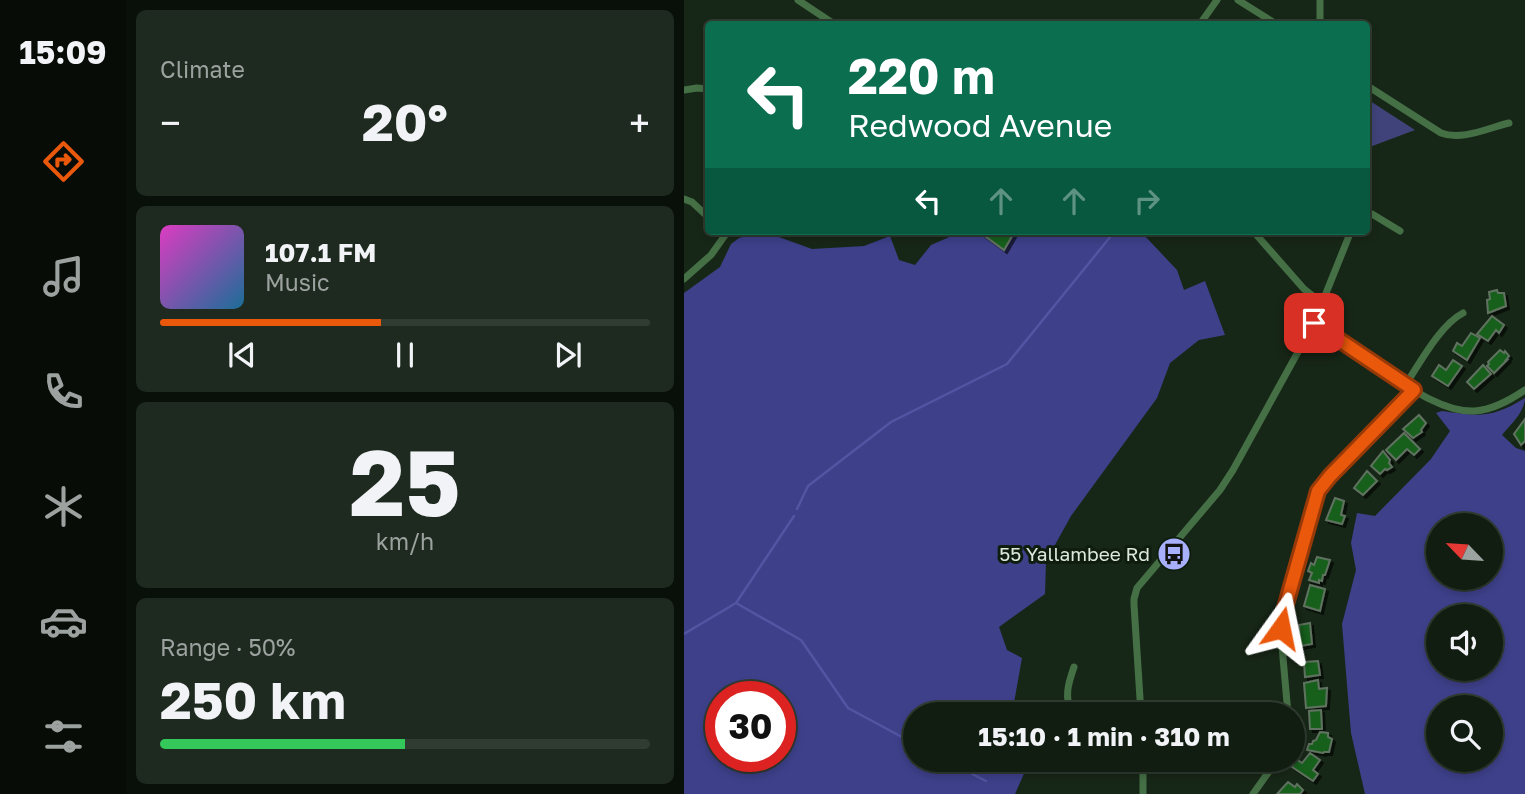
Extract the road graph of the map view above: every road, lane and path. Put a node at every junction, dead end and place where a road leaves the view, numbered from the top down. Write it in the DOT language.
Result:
graph roads {
  1 [pos="798,0"];
  2 [pos="1217,0"];
  3 [pos="1238,0"];
  4 [pos="1320,0"];
  5 [pos="830,21"];
  6 [pos="1202,21"];
  7 [pos="1271,21"];
  8 [pos="1320,21"];
  9 [pos="1370,88"];
  10 [pos="705,89"];
  11 [pos="684,90"];
  12 [pos="1509,123"];
  13 [pos="684,199"];
  14 [pos="705,214"];
  15 [pos="1370,214"];
  16 [pos="1400,231"];
  17 [pos="725,235"];
  18 [pos="1257,235"];
  19 [pos="1349,235"];
  20 [pos="684,279"];
  21 [pos="1323,304"];
  22 [pos="1463,313"];
  23 [pos="1314,323"];
  24 [pos="1406,384"];
  25 [pos="1414,390"];
  26 [pos="1525,390"];
  27 [pos="1074,667"];
  28 [pos="1068,702"];
  29 [pos="1140,702"];
  30 [pos="1287,702"];
  31 [pos="1142,772"];
  32 [pos="1269,772"];
  33 [pos="1143,794"];
  34 [pos="1253,794"];
  1 -- 5 [label="street"];
  2 -- 6 [label="street"];
  3 -- 7 [label="street"];
  4 -- 8 [label="street"];
  9 -- 12 [label="street"];
  10 -- 11 [label="street"];
  13 -- 14 [label="street"];
  15 -- 16 [label="street"];
  17 -- 20 [label="street"];
  18 -- 21 [label="street"];
  19 -- 21 [label="street"];
  21 -- 23 [label="street"];
  22 -- 24 [label="street"];
  23 -- 24 [label="street"];
  23 -- 29 [label="street"];
  24 -- 25 [label="street"];
  25 -- 26 [label="street"];
  25 -- 30 [label="street"];
  27 -- 28 [label="street"];
  31 -- 33 [label="street"];
  32 -- 34 [label="street"];
}
